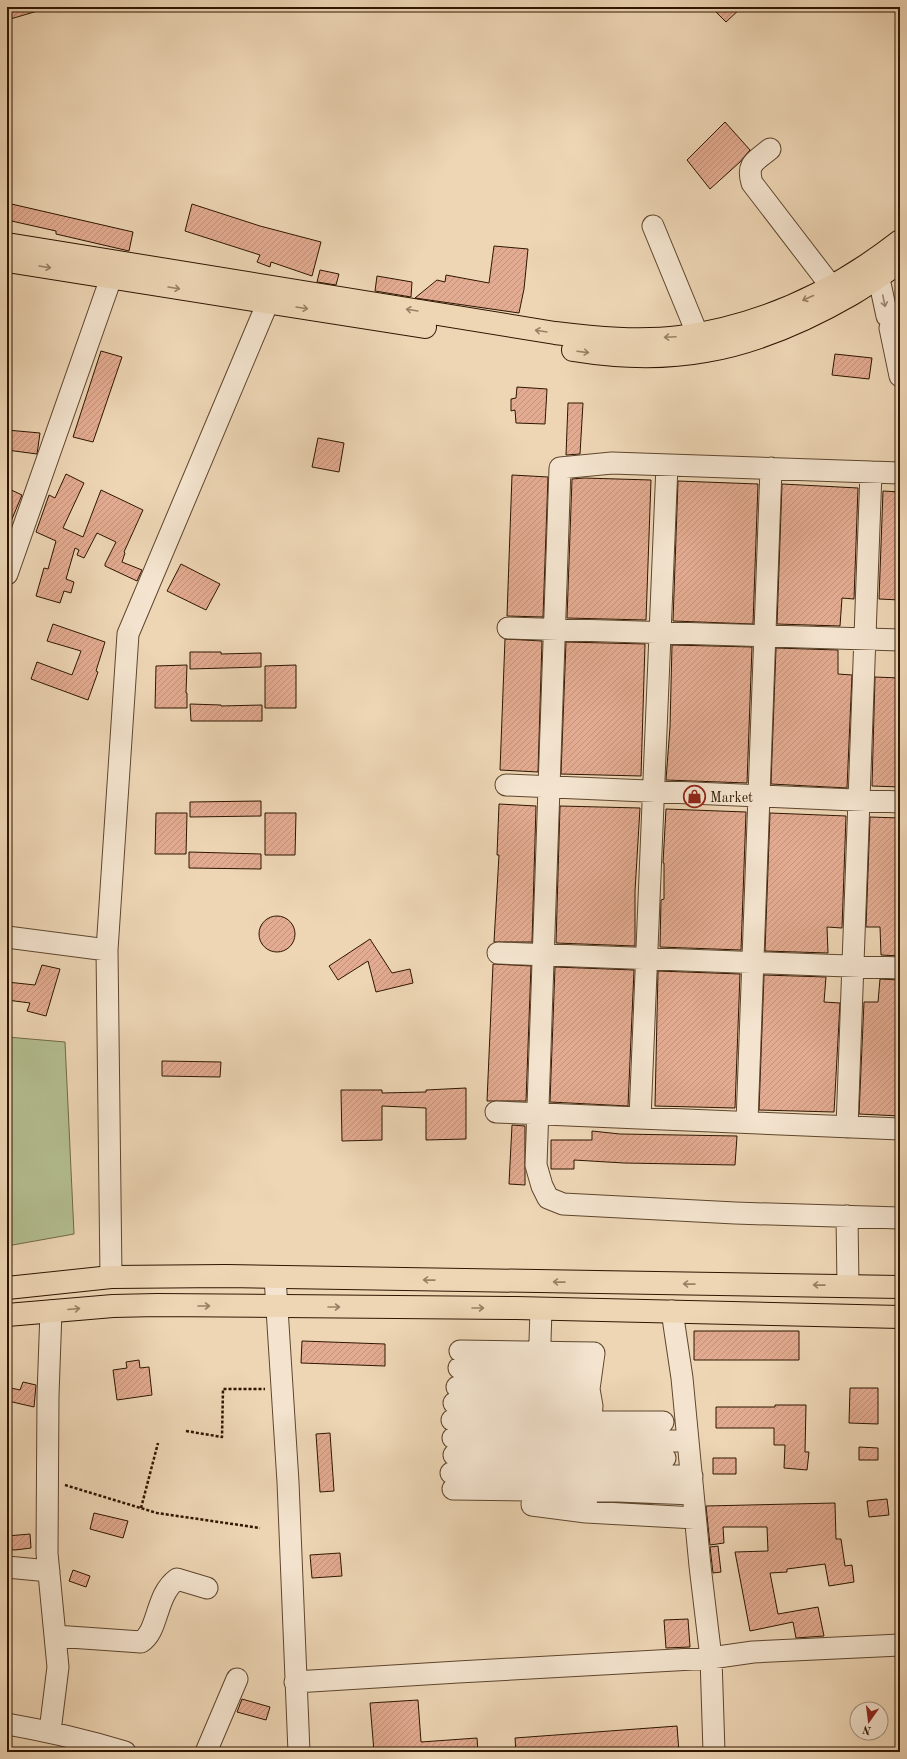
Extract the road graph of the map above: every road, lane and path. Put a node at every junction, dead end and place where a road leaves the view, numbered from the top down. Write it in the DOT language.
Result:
graph roads {
  1 [pos="770,149"];
  2 [pos="653,226"];
  3 [pos="900,241"];
  4 [pos="7,244"];
  5 [pos="7,261"];
  6 [pos="900,262"];
  7 [pos="877,268"];
  8 [pos="111,278"];
  9 [pos="831,286"];
  10 [pos="268,302"];
  11 [pos="696,333"];
  12 [pos="900,376"];
  13 [pos="667,465"];
  14 [pos="771,468"];
  15 [pos="871,472"];
  16 [pos="900,473"];
  17 [pos="7,574"];
  18 [pos="508,628"];
  19 [pos="554,629"];
  20 [pos="660,633"];
  21 [pos="765,636"];
  22 [pos="865,639"];
  23 [pos="900,640"];
  24 [pos="506,785"];
  25 [pos="548,787"];
  26 [pos="653,791"];
  27 [pos="759,796"];
  28 [pos="859,800"];
  29 [pos="900,802"];
  30 [pos="7,938"];
  31 [pos="107,950"];
  32 [pos="498,953"];
  33 [pos="542,955"];
  34 [pos="646,959"];
  35 [pos="752,963"];
  36 [pos="853,966"];
  37 [pos="900,968"];
  38 [pos="496,1112"];
  39 [pos="537,1114"];
  40 [pos="640,1118"];
  41 [pos="747,1122"];
  42 [pos="847,1126"];
  43 [pos="900,1129"];
  44 [pos="847,1216"];
  45 [pos="900,1218"];
  46 [pos="110,1277"];
  47 [pos="275,1277"];
  48 [pos="515,1281"];
  49 [pos="848,1286"];
  50 [pos="900,1287"];
  51 [pos="7,1288"];
  52 [pos="277,1306"];
  53 [pos="516,1308"];
  54 [pos="541,1309"];
  55 [pos="51,1311"];
  56 [pos="672,1311"];
  57 [pos="7,1316"];
  58 [pos="900,1317"];
  59 [pos="282,1389"];
  60 [pos="455,1420"];
  61 [pos="537,1422"];
  62 [pos="663,1422"];
  63 [pos="186,1431"];
  64 [pos="589,1431"];
  65 [pos="688,1440"];
  66 [pos="158,1443"];
  67 [pos="665,1458"];
  68 [pos="47,1479"];
  69 [pos="692,1485"];
  70 [pos="141,1508"];
  71 [pos="586,1512"];
  72 [pos="695,1518"];
  73 [pos="260,1528"];
  74 [pos="7,1567"];
  75 [pos="49,1571"];
  76 [pos="207,1588"];
  77 [pos="55,1636"];
  78 [pos="900,1645"];
  79 [pos="711,1658"];
  80 [pos="237,1679"];
  81 [pos="295,1682"];
  82 [pos="7,1724"];
  83 [pos="50,1731"];
  84 [pos="90,1747"];
  85 [pos="125,1752"];
  86 [pos="206,1752"];
  87 [pos="299,1752"];
  88 [pos="714,1752"];
  1 -- 9 [label="street"];
  2 -- 11 [label="street"];
  3 -- 7 [label="main road"];
  11 -- 4 [label="main road, one-way"];
  5 -- 8 [label="main road, one-way"];
  6 -- 7 [label="main road"];
  7 -- 9 [label="main road"];
  10 -- 7 [label="main road, one-way"];
  7 -- 12 [label="street, one-way"];
  8 -- 10 [label="main road, one-way"];
  8 -- 17 [label="street"];
  9 -- 11 [label="main road, one-way"];
  10 -- 31 [label="street"];
  13 -- 14 [label="street"];
  13 -- 19 [label="street"];
  13 -- 20 [label="street"];
  14 -- 15 [label="street"];
  14 -- 21 [label="street"];
  15 -- 16 [label="street"];
  15 -- 22 [label="street"];
  18 -- 19 [label="street"];
  19 -- 20 [label="street"];
  19 -- 25 [label="street"];
  20 -- 21 [label="street"];
  20 -- 26 [label="street"];
  21 -- 22 [label="street"];
  21 -- 27 [label="street"];
  22 -- 23 [label="street"];
  22 -- 28 [label="street"];
  24 -- 25 [label="street"];
  25 -- 26 [label="street"];
  25 -- 33 [label="street"];
  26 -- 27 [label="street"];
  26 -- 34 [label="street"];
  27 -- 28 [label="street"];
  27 -- 35 [label="street"];
  28 -- 29 [label="street"];
  28 -- 36 [label="street"];
  30 -- 31 [label="street"];
  31 -- 46 [label="street"];
  32 -- 33 [label="street"];
  33 -- 34 [label="street"];
  33 -- 39 [label="street"];
  34 -- 35 [label="street"];
  34 -- 40 [label="street"];
  35 -- 36 [label="street"];
  35 -- 41 [label="street"];
  36 -- 37 [label="street"];
  36 -- 42 [label="street"];
  38 -- 39 [label="street"];
  39 -- 40 [label="street"];
  39 -- 44 [label="street"];
  40 -- 41 [label="street"];
  41 -- 42 [label="street"];
  42 -- 43 [label="street"];
  44 -- 45 [label="street"];
  44 -- 49 [label="street"];
  46 -- 47 [label="main road"];
  46 -- 51 [label="main road"];
  48 -- 47 [label="main road, one-way"];
  47 -- 52 [label="street"];
  49 -- 48 [label="main road, one-way"];
  48 -- 53 [label="main road"];
  49 -- 50 [label="main road"];
  52 -- 53 [label="main road, one-way"];
  55 -- 52 [label="main road, one-way"];
  52 -- 59 [label="street"];
  53 -- 54 [label="main road"];
  54 -- 56 [label="main road"];
  54 -- 61 [label="street"];
  55 -- 57 [label="main road"];
  55 -- 68 [label="street"];
  56 -- 58 [label="main road"];
  56 -- 65 [label="street"];
  59 -- 63 [label="path"];
  59 -- 81 [label="street"];
  60 -- 61 [label="street"];
  60 -- 61 [label="street"];
  60 -- 61 [label="street"];
  60 -- 61 [label="street"];
  60 -- 61 [label="street"];
  61 -- 64 [label="street"];
  61 -- 64 [label="street"];
  61 -- 64 [label="street"];
  61 -- 64 [label="street"];
  61 -- 64 [label="street"];
  61 -- 71 [label="street"];
  62 -- 64 [label="street"];
  64 -- 65 [label="street"];
  64 -- 67 [label="street"];
  64 -- 69 [label="street"];
  64 -- 71 [label="street"];
  65 -- 69 [label="street"];
  66 -- 70 [label="path"];
  68 -- 70 [label="path"];
  68 -- 75 [label="street"];
  69 -- 72 [label="street"];
  70 -- 73 [label="path"];
  71 -- 72 [label="street"];
  72 -- 79 [label="street"];
  74 -- 75 [label="street"];
  75 -- 77 [label="street"];
  76 -- 77 [label="street"];
  77 -- 83 [label="street"];
  78 -- 79 [label="street"];
  79 -- 81 [label="street"];
  79 -- 88 [label="street"];
  80 -- 86 [label="street"];
  81 -- 87 [label="street"];
  82 -- 83 [label="street"];
  83 -- 84 [label="street"];
  84 -- 85 [label="street"];
}
